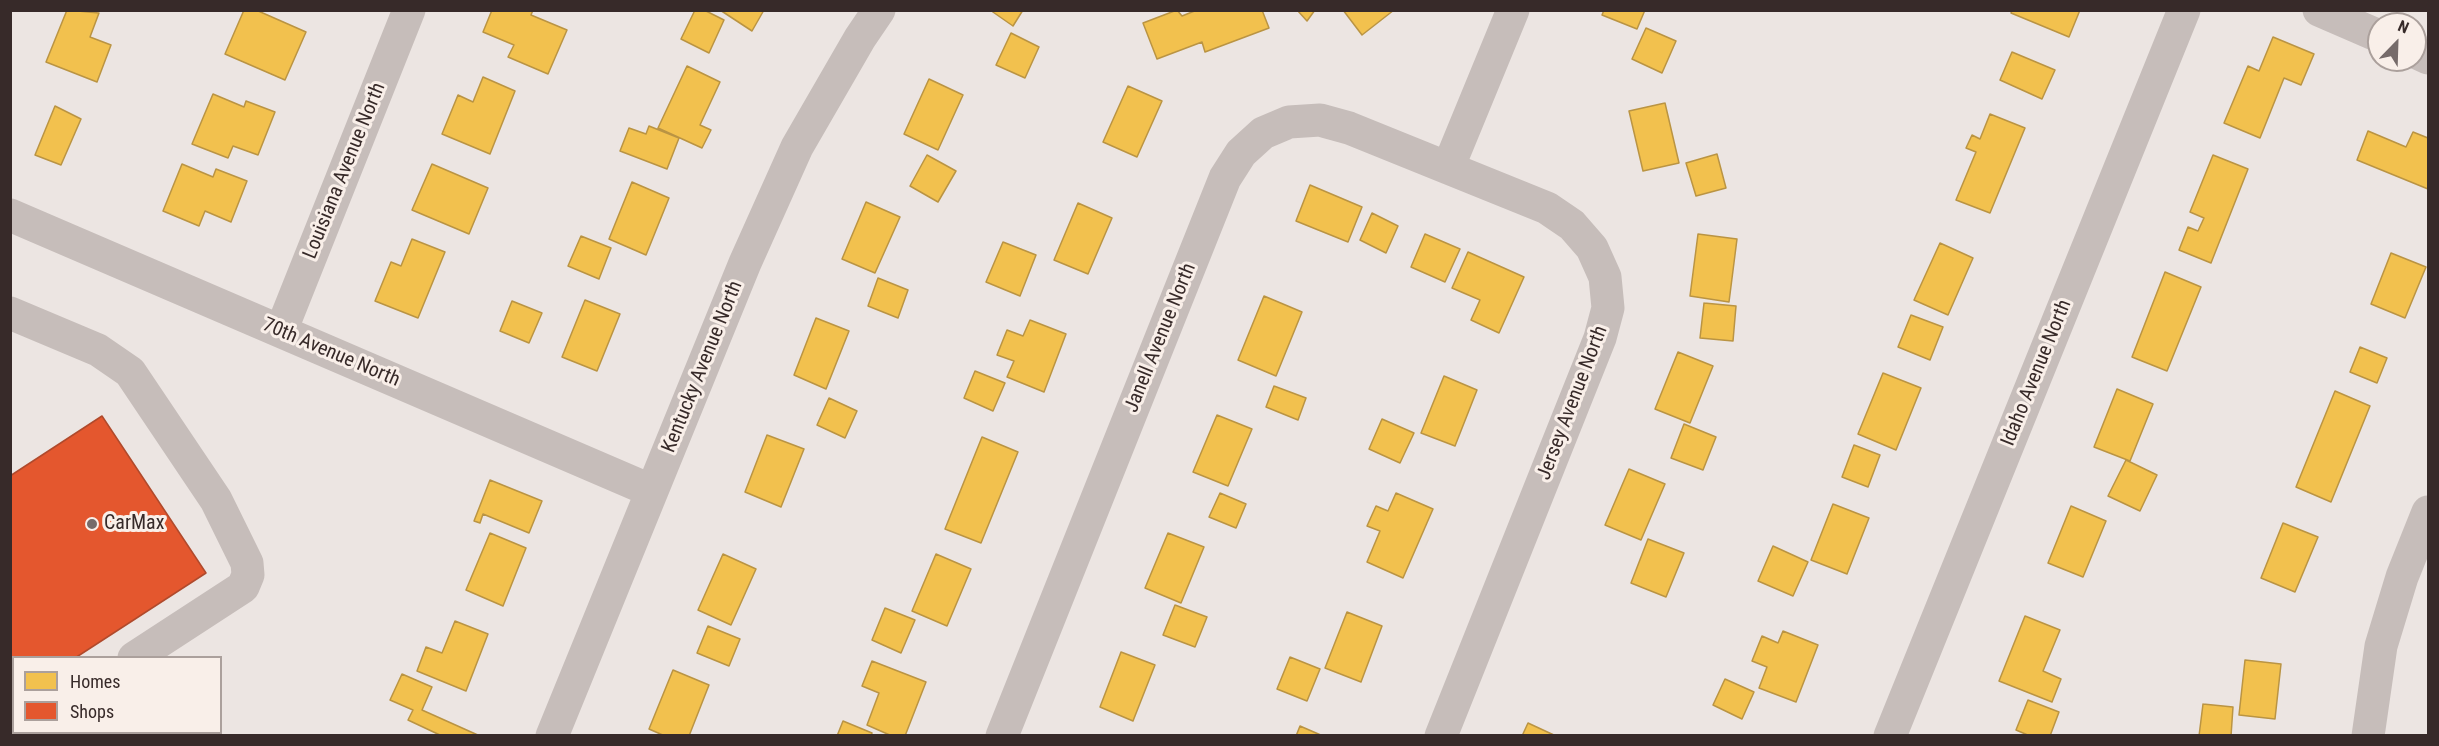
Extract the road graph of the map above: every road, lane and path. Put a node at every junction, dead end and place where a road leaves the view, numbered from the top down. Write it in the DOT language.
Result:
graph roads {
  1 [pos="409,10"];
  2 [pos="879,10"];
  3 [pos="1512,10"];
  4 [pos="2184,10"];
  5 [pos="2319,10"];
  6 [pos="2367,31"];
  7 [pos="1448,168"];
  8 [pos="10,214"];
  9 [pos="10,313"];
  10 [pos="281,331"];
  11 [pos="652,490"];
  12 [pos="2428,512"];
  13 [pos="137,656"];
  14 [pos="552,735"];
  15 [pos="1002,735"];
  16 [pos="1441,735"];
  17 [pos="1890,735"];
  18 [pos="2368,735"];
  1 -- 10 [label="street, Louisiana Avenue North"];
  2 -- 11 [label="street, Kentucky Avenue North"];
  3 -- 7 [label="street"];
  4 -- 17 [label="street, Idaho Avenue North"];
  5 -- 6 [label="street"];
  7 -- 15 [label="street, Janell Avenue North"];
  7 -- 16 [label="street, Jersey Avenue North"];
  8 -- 10 [label="street, 70th Avenue North"];
  9 -- 13 [label="street"];
  10 -- 11 [label="street, 70th Avenue North"];
  11 -- 14 [label="street, Kentucky Avenue North"];
  12 -- 18 [label="street"];
}
